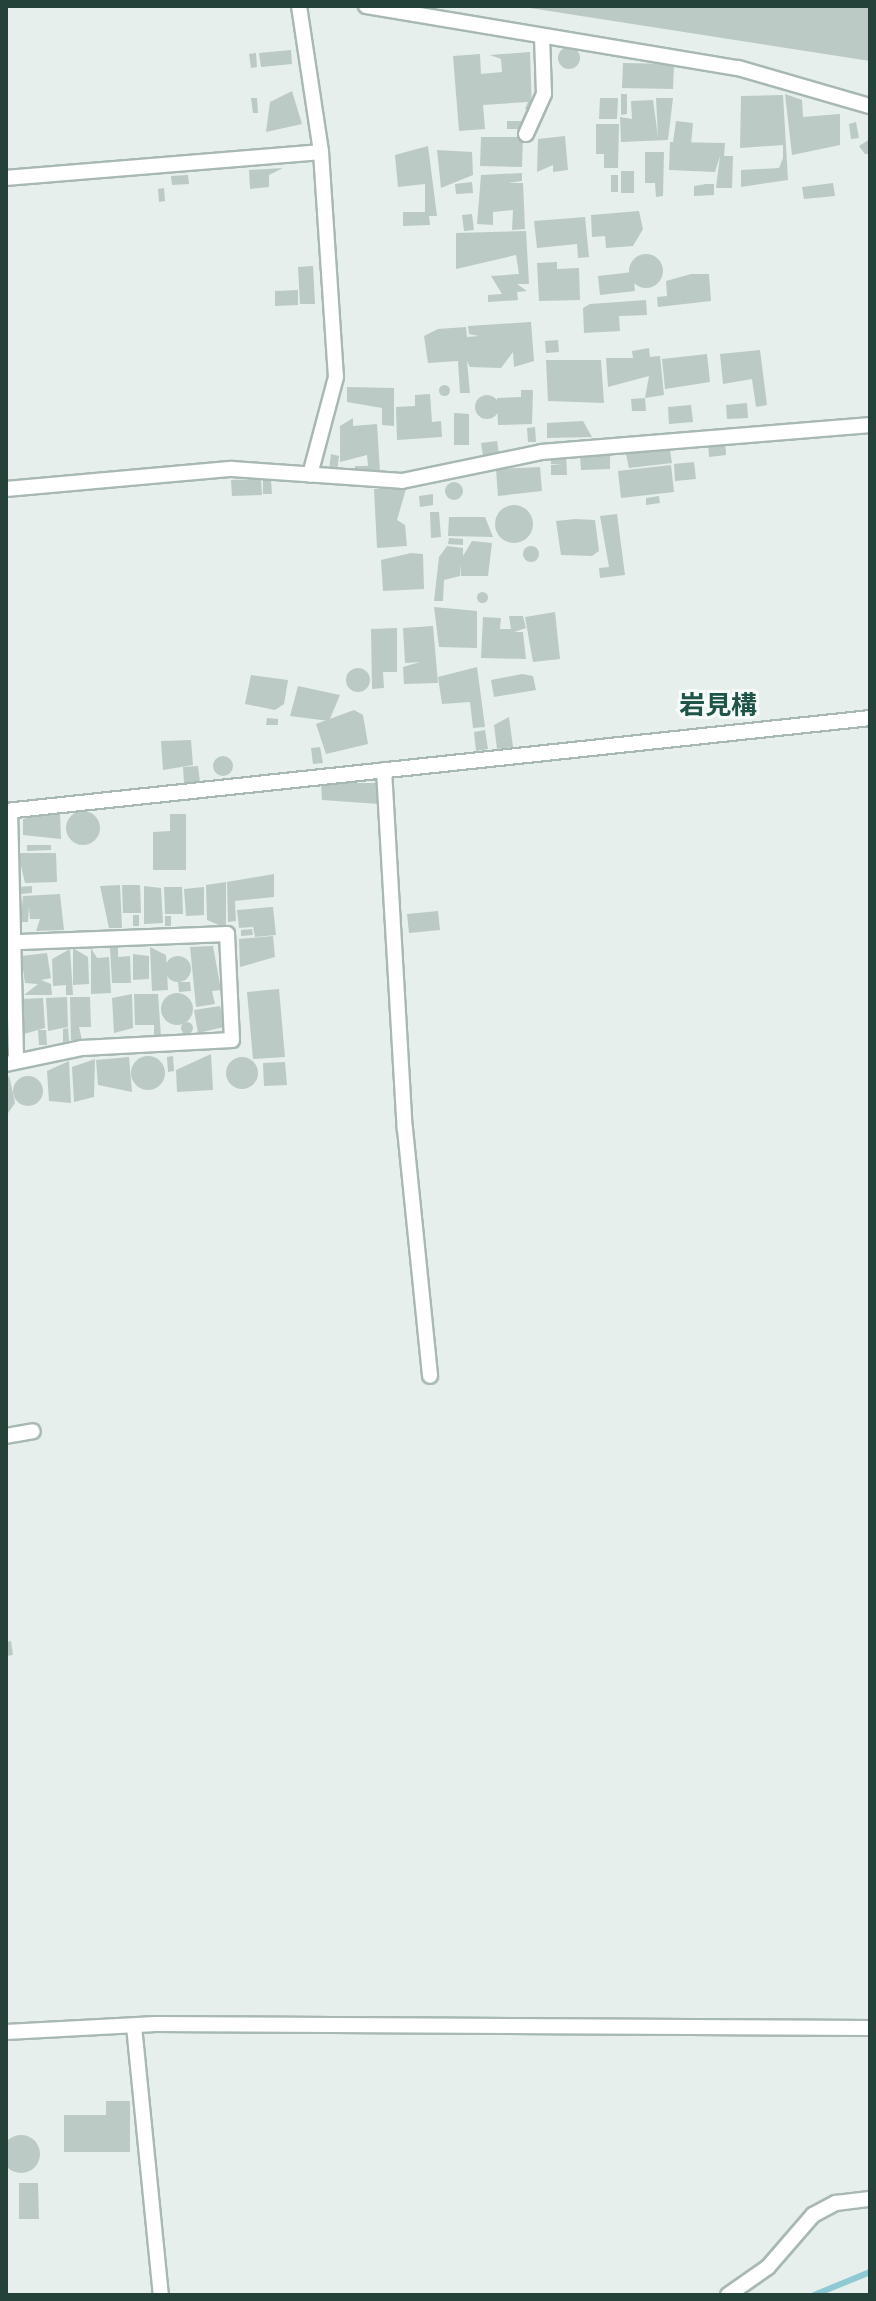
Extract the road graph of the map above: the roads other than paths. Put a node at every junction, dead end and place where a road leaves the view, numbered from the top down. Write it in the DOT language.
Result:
graph roads {
  1 [pos="299,6"];
  2 [pos="366,6"];
  3 [pos="542,37"];
  4 [pos="870,106"];
  5 [pos="526,134"];
  6 [pos="321,152"];
  7 [pos="6,178"];
  8 [pos="870,425"];
  9 [pos="310,475"];
  10 [pos="6,489"];
  11 [pos="870,718"];
  12 [pos="384,770"];
  13 [pos="8,811"];
  14 [pos="14,942"];
  15 [pos="11,1062"];
  16 [pos="430,1376"];
  17 [pos="33,1431"];
  18 [pos="6,1436"];
  19 [pos="134,2026"];
  20 [pos="870,2028"];
  21 [pos="6,2032"];
  22 [pos="870,2199"];
  23 [pos="161,2295"];
  24 [pos="728,2295"];
  1 -- 6 [label="street"];
  2 -- 3 [label="street"];
  3 -- 4 [label="street"];
  3 -- 5 [label="street"];
  6 -- 7 [label="street"];
  6 -- 9 [label="street"];
  8 -- 9 [label="street"];
  9 -- 10 [label="street"];
  11 -- 12 [label="street"];
  12 -- 13 [label="street"];
  12 -- 16 [label="street"];
  13 -- 14 [label="street"];
  14 -- 15 [label="street"];
  14 -- 15 [label="street"];
  17 -- 18 [label="street"];
  19 -- 20 [label="street"];
  19 -- 21 [label="street"];
  19 -- 23 [label="street"];
  22 -- 24 [label="street"];
}
